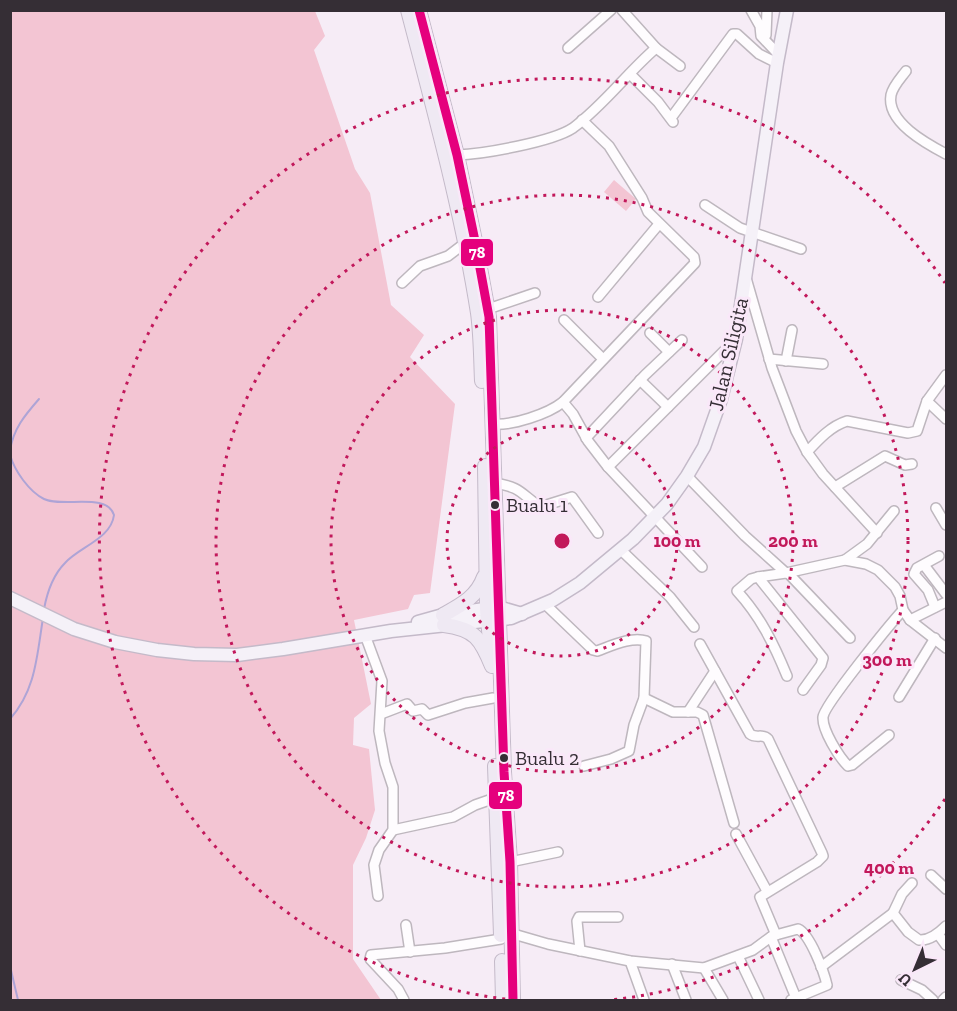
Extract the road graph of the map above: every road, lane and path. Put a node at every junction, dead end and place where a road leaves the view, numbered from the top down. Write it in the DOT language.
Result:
graph roads {
  1 [pos="408,10"];
  2 [pos="418,10"];
  3 [pos="611,10"];
  4 [pos="622,10"];
  5 [pos="751,10"];
  6 [pos="767,10"];
  7 [pos="787,10"];
  8 [pos="568,48"];
  9 [pos="656,48"];
  10 [pos="778,56"];
  11 [pos="680,66"];
  12 [pos="906,71"];
  13 [pos="630,74"];
  14 [pos="582,120"];
  15 [pos="946,154"];
  16 [pos="457,155"];
  17 [pos="705,205"];
  18 [pos="659,224"];
  19 [pos="752,231"];
  20 [pos="465,243"];
  21 [pos="801,249"];
  22 [pos="745,276"];
  23 [pos="402,283"];
  24 [pos="535,293"];
  25 [pos="598,297"];
  26 [pos="488,309"];
  27 [pos="564,320"];
  28 [pos="792,330"];
  29 [pos="650,333"];
  30 [pos="736,339"];
  31 [pos="682,340"];
  32 [pos="669,352"];
  33 [pos="603,359"];
  34 [pos="769,359"];
  35 [pos="786,361"];
  36 [pos="823,364"];
  37 [pos="946,375"];
  38 [pos="640,380"];
  39 [pos="927,401"];
  40 [pos="563,402"];
  41 [pos="668,407"];
  42 [pos="946,419"];
  43 [pos="492,424"];
  44 [pos="586,438"];
  45 [pos="807,452"];
  46 [pos="912,464"];
  47 [pos="608,467"];
  48 [pos="687,476"];
  49 [pos="494,483"];
  50 [pos="836,487"];
  51 [pos="936,508"];
  52 [pos="894,511"];
  53 [pos="654,518"];
  54 [pos="946,525"];
  55 [pos="877,532"];
  56 [pos="598,533"];
  57 [pos="621,550"];
  58 [pos="939,556"];
  59 [pos="845,560"];
  60 [pos="924,565"];
  61 [pos="702,567"];
  62 [pos="486,571"];
  63 [pos="787,573"];
  64 [pos="758,577"];
  65 [pos="946,594"];
  66 [pos="10,598"];
  67 [pos="946,602"];
  68 [pos="545,604"];
  69 [pos="936,607"];
  70 [pos="903,610"];
  71 [pos="493,614"];
  72 [pos="443,620"];
  73 [pos="910,620"];
  74 [pos="694,627"];
  75 [pos="354,637"];
  76 [pos="850,638"];
  77 [pos="935,638"];
  78 [pos="700,644"];
  79 [pos="946,648"];
  80 [pos="492,666"];
  81 [pos="715,671"];
  82 [pos="787,676"];
  83 [pos="802,690"];
  84 [pos="899,697"];
  85 [pos="493,698"];
  86 [pos="644,698"];
  87 [pos="688,712"];
  88 [pos="381,714"];
  89 [pos="889,735"];
  90 [pos="584,766"];
  91 [pos="495,798"];
  92 [pos="734,824"];
  93 [pos="393,830"];
  94 [pos="736,834"];
  95 [pos="558,852"];
  96 [pos="510,862"];
  97 [pos="931,875"];
  98 [pos="912,883"];
  99 [pos="946,889"];
  100 [pos="767,891"];
  101 [pos="378,896"];
  102 [pos="893,913"];
  103 [pos="618,917"];
  104 [pos="406,925"];
  105 [pos="946,926"];
  106 [pos="938,934"];
  107 [pos="773,936"];
  108 [pos="510,937"];
  109 [pos="946,945"];
  110 [pos="580,951"];
  111 [pos="410,952"];
  112 [pos="738,956"];
  113 [pos="630,961"];
  114 [pos="672,964"];
  115 [pos="821,967"];
  116 [pos="704,968"];
  117 [pos="901,980"];
  118 [pos="793,999"];
  119 [pos="404,1000"];
  120 [pos="503,1000"];
  121 [pos="513,1000"];
  122 [pos="644,1000"];
  123 [pos="686,1000"];
  124 [pos="723,1000"];
  125 [pos="759,1000"];
  126 [pos="933,1000"];
  1 -- 20 [label="highway"];
  2 -- 16 [label="highway"];
  3 -- 8 [label="street"];
  4 -- 9 [label="street"];
  5 -- 10 [label="street"];
  6 -- 10 [label="street"];
  7 -- 10 [label="main road, Jalan Siligita"];
  9 -- 11 [label="street"];
  9 -- 13 [label="street"];
  10 -- 13 [label="street"];
  10 -- 19 [label="main road, Jalan Siligita"];
  12 -- 15 [label="street"];
  13 -- 14 [label="street"];
  14 -- 16 [label="street"];
  14 -- 18 [label="street"];
  16 -- 26 [label="highway"];
  17 -- 19 [label="street"];
  18 -- 25 [label="street"];
  18 -- 33 [label="street"];
  19 -- 21 [label="street"];
  19 -- 22 [label="main road, Jalan Siligita"];
  20 -- 23 [label="street"];
  20 -- 62 [label="highway"];
  22 -- 30 [label="main road, Jalan Siligita"];
  22 -- 34 [label="street"];
  24 -- 26 [label="street"];
  26 -- 43 [label="highway"];
  27 -- 33 [label="street"];
  28 -- 35 [label="street"];
  29 -- 32 [label="street"];
  30 -- 41 [label="street"];
  30 -- 48 [label="main road, Jalan Siligita"];
  31 -- 32 [label="street"];
  32 -- 38 [label="street"];
  33 -- 40 [label="street"];
  34 -- 35 [label="street"];
  34 -- 45 [label="street"];
  35 -- 36 [label="street"];
  37 -- 39 [label="street"];
  38 -- 41 [label="street"];
  38 -- 44 [label="street"];
  39 -- 42 [label="street"];
  39 -- 45 [label="street"];
  40 -- 43 [label="street"];
  40 -- 44 [label="street"];
  41 -- 47 [label="street"];
  43 -- 49 [label="highway"];
  44 -- 47 [label="street"];
  45 -- 50 [label="street"];
  46 -- 50 [label="street"];
  47 -- 53 [label="street"];
  48 -- 53 [label="main road, Jalan Siligita"];
  48 -- 63 [label="street"];
  49 -- 56 [label="street"];
  49 -- 71 [label="highway"];
  50 -- 55 [label="street"];
  51 -- 54 [label="street"];
  52 -- 55 [label="street"];
  53 -- 57 [label="main road, Jalan Siligita"];
  53 -- 61 [label="street"];
  55 -- 59 [label="street"];
  57 -- 68 [label="main road, Jalan Siligita"];
  57 -- 74 [label="street"];
  58 -- 60 [label="street"];
  59 -- 63 [label="street"];
  59 -- 70 [label="street"];
  60 -- 65 [label="street"];
  60 -- 69 [label="street"];
  62 -- 71 [label="highway"];
  62 -- 72 [label="highway"];
  63 -- 64 [label="street"];
  63 -- 76 [label="street"];
  64 -- 82 [label="street"];
  64 -- 83 [label="street"];
  66 -- 75 [label="main road, Jalan Siligita"];
  67 -- 69 [label="street"];
  68 -- 71 [label="main road, Jalan Siligita"];
  68 -- 86 [label="street"];
  69 -- 73 [label="street"];
  70 -- 73 [label="street"];
  70 -- 89 [label="street"];
  71 -- 72 [label="main road, Jalan Siligita"];
  71 -- 80 [label="highway"];
  71 -- 96 [label="highway"];
  72 -- 75 [label="main road, Jalan Siligita"];
  72 -- 80 [label="highway"];
  73 -- 77 [label="street"];
  75 -- 88 [label="street"];
  77 -- 79 [label="street"];
  77 -- 84 [label="street"];
  78 -- 81 [label="street"];
  80 -- 85 [label="highway"];
  81 -- 87 [label="street"];
  81 -- 100 [label="street"];
  85 -- 88 [label="street"];
  85 -- 91 [label="highway"];
  86 -- 87 [label="street"];
  86 -- 90 [label="street"];
  87 -- 92 [label="street"];
  88 -- 93 [label="street"];
  91 -- 93 [label="street"];
  91 -- 108 [label="highway"];
  93 -- 101 [label="street"];
  94 -- 100 [label="street"];
  95 -- 96 [label="street"];
  96 -- 108 [label="highway"];
  97 -- 99 [label="street"];
  98 -- 102 [label="street"];
  100 -- 107 [label="street"];
  102 -- 106 [label="street"];
  102 -- 115 [label="street"];
  103 -- 110 [label="street"];
  104 -- 111 [label="street"];
  105 -- 106 [label="street"];
  106 -- 109 [label="street"];
  107 -- 112 [label="street"];
  107 -- 115 [label="street"];
  107 -- 118 [label="street"];
  108 -- 110 [label="street"];
  108 -- 111 [label="street"];
  108 -- 120 [label="highway"];
  108 -- 121 [label="highway"];
  110 -- 113 [label="street"];
  111 -- 119 [label="street"];
  112 -- 116 [label="street"];
  112 -- 125 [label="street"];
  113 -- 114 [label="street"];
  113 -- 122 [label="street"];
  114 -- 116 [label="street"];
  114 -- 123 [label="street"];
  115 -- 118 [label="street"];
  116 -- 124 [label="street"];
  117 -- 126 [label="street"];
}
